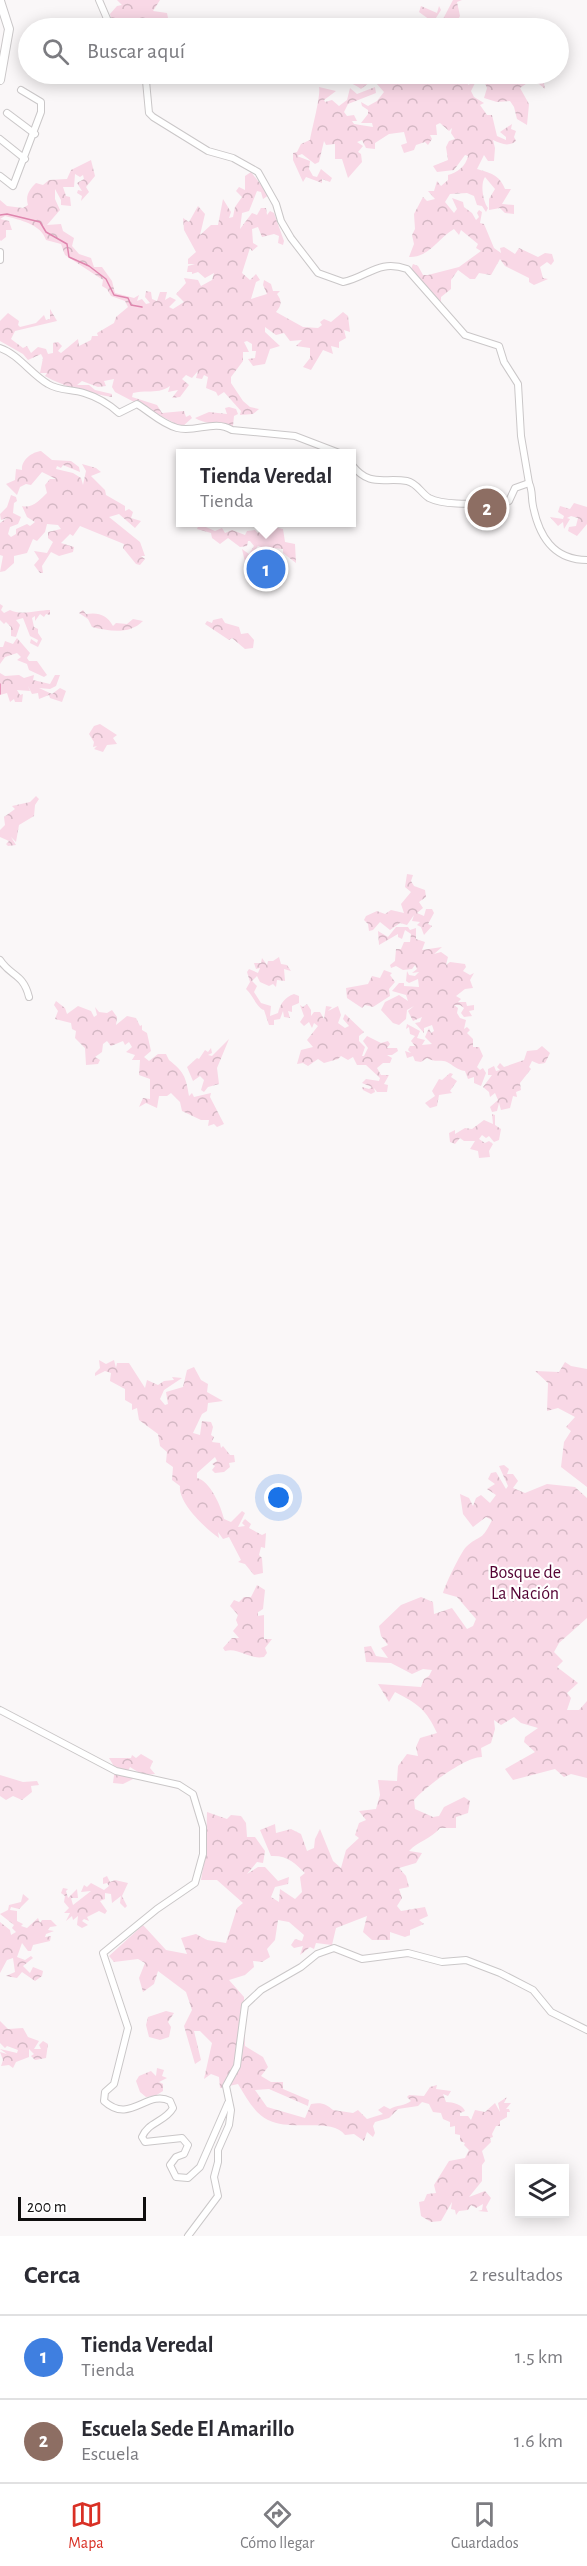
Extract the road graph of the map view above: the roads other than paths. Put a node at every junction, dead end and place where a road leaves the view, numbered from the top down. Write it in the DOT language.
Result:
graph roads {
  1 [pos="99,0"];
  2 [pos="0,1"];
  3 [pos="107,18"];
  4 [pos="4,23"];
  5 [pos="0,80"];
  6 [pos="146,84"];
  7 [pos="21,90"];
  8 [pos="7,113"];
  9 [pos="35,134"];
  10 [pos="0,139"];
  11 [pos="25,159"];
  12 [pos="0,176"];
  13 [pos="0,252"];
  14 [pos="0,260"];
  15 [pos="0,348"];
  16 [pos="331,449"];
  17 [pos="356,471"];
  18 [pos="529,483"];
  19 [pos="587,560"];
  20 [pos="0,960"];
  21 [pos="29,997"];
  22 [pos="0,1710"];
  23 [pos="587,2030"];
  24 [pos="228,2103"];
  25 [pos="188,2236"];
  1 -- 3 [label="street"];
  2 -- 4 [label="main road"];
  4 -- 5 [label="main road"];
  6 -- 18 [label="street"];
  7 -- 9 [label="street"];
  8 -- 9 [label="street"];
  9 -- 11 [label="street"];
  10 -- 11 [label="street"];
  11 -- 12 [label="street"];
  13 -- 14 [label="street"];
  15 -- 16 [label="street"];
  17 -- 18 [label="street"];
  18 -- 19 [label="street"];
  20 -- 21 [label="street"];
  22 -- 24 [label="street"];
  23 -- 24 [label="street"];
  24 -- 25 [label="street"];
}
